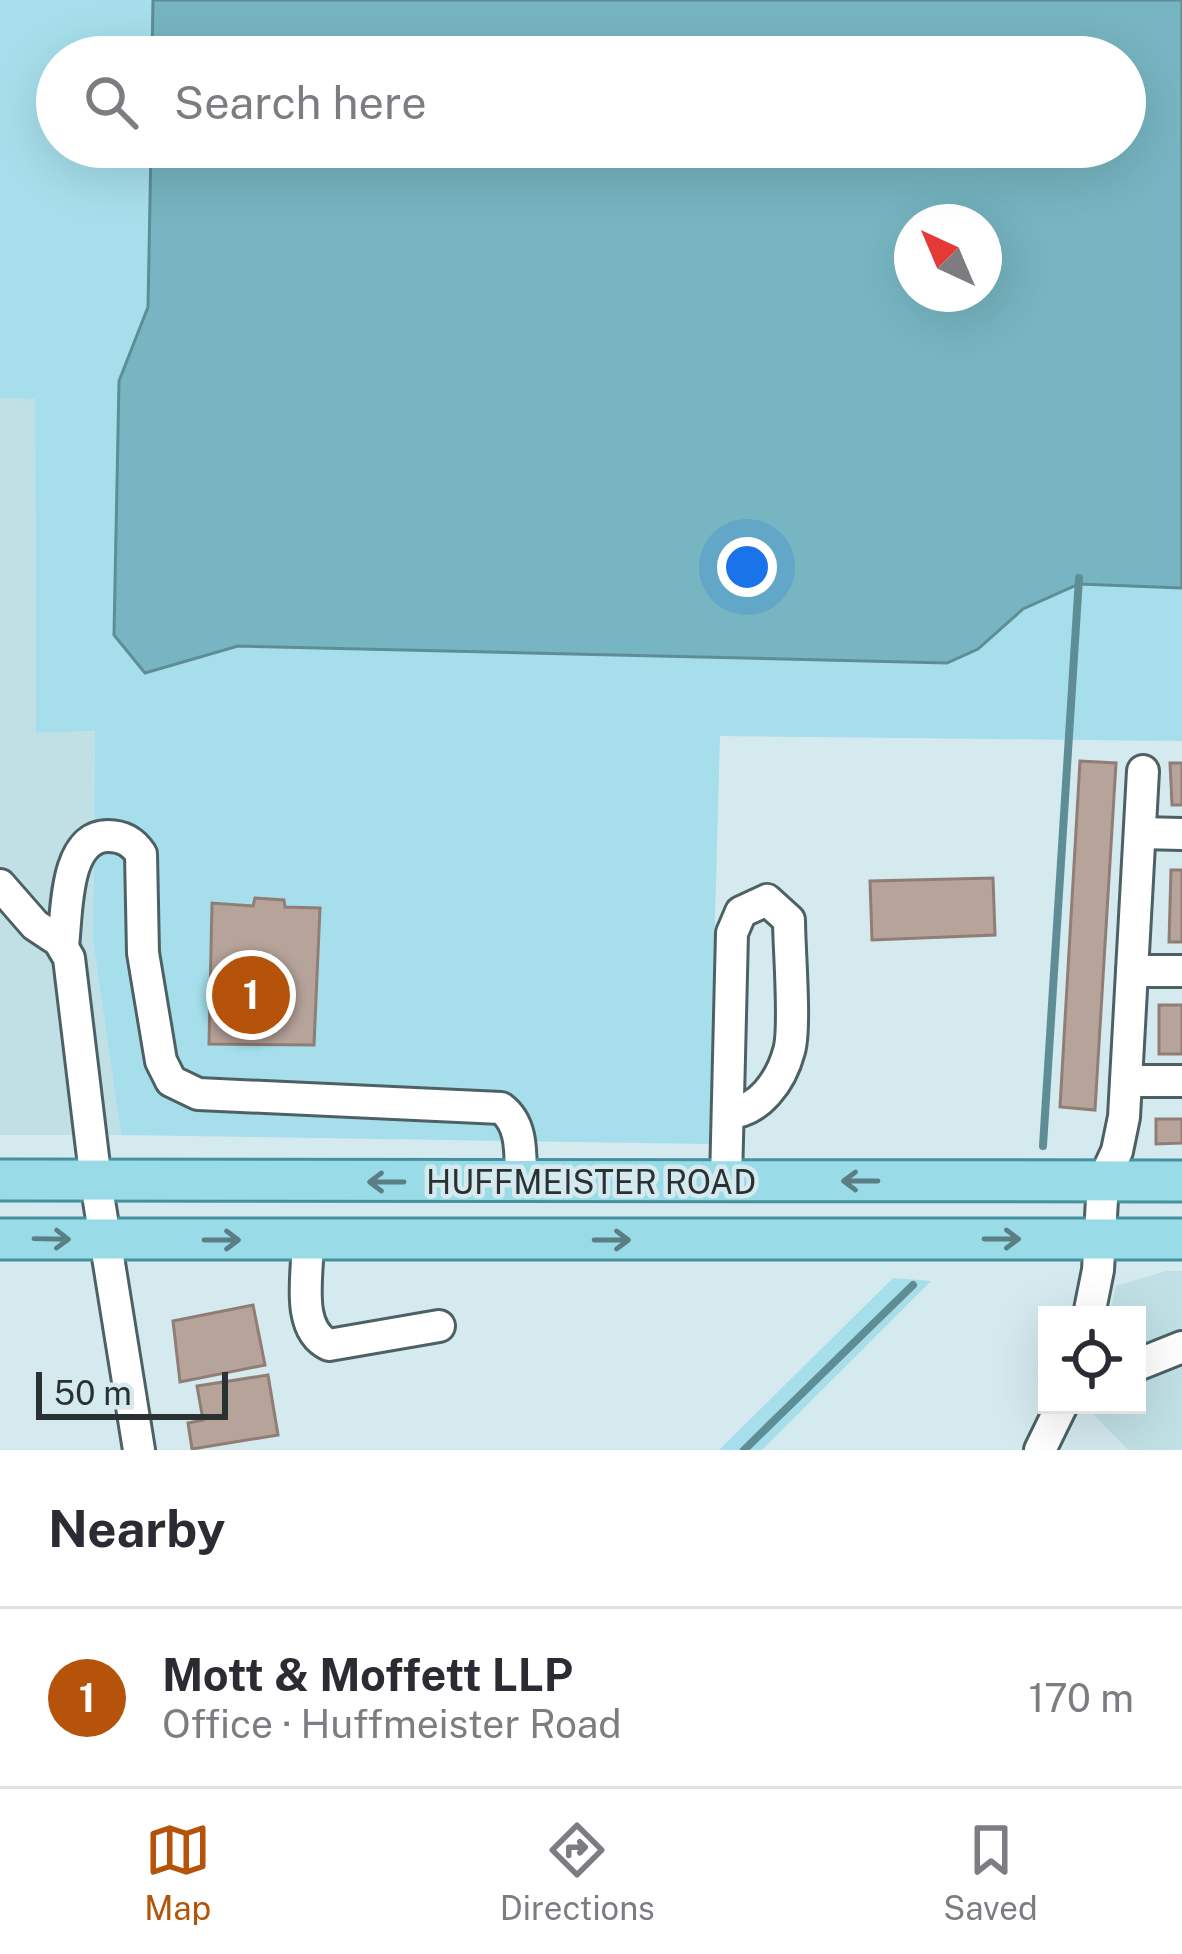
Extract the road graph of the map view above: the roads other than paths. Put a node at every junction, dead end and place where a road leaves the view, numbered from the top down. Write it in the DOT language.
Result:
graph roads {
  1 [pos="1143,772"];
  2 [pos="1140,833"];
  3 [pos="1182,834"];
  4 [pos="0,885"];
  5 [pos="63,946"];
  6 [pos="1132,970"];
  7 [pos="1182,971"];
  8 [pos="1126,1081"];
  9 [pos="1182,1081"];
  10 [pos="728,1113"];
  11 [pos="0,1180"];
  12 [pos="727,1181"];
  13 [pos="1103,1181"];
  14 [pos="1182,1181"];
  15 [pos="96,1182"];
  16 [pos="521,1182"];
  17 [pos="0,1239"];
  18 [pos="1100,1239"];
  19 [pos="1182,1239"];
  20 [pos="105,1240"];
  21 [pos="308,1240"];
  22 [pos="722,1240"];
  23 [pos="1090,1306"];
  24 [pos="439,1326"];
  25 [pos="1182,1347"];
  26 [pos="1146,1361"];
  27 [pos="1058,1414"];
  28 [pos="139,1450"];
  29 [pos="1040,1450"];
  1 -- 2 [label="street"];
  2 -- 3 [label="street"];
  2 -- 6 [label="street"];
  4 -- 5 [label="street"];
  5 -- 15 [label="street"];
  5 -- 16 [label="street"];
  6 -- 7 [label="street"];
  6 -- 8 [label="street"];
  8 -- 9 [label="street"];
  8 -- 13 [label="street"];
  10 -- 10 [label="street"];
  10 -- 12 [label="street"];
  11 -- 15 [label="main road, HUFFMEISTER ROAD"];
  13 -- 12 [label="main road, HUFFMEISTER ROAD, one-way"];
  12 -- 16 [label="main road, HUFFMEISTER ROAD"];
  12 -- 22 [label="main road"];
  13 -- 14 [label="main road, HUFFMEISTER ROAD"];
  13 -- 18 [label="street"];
  16 -- 15 [label="main road, HUFFMEISTER ROAD, one-way"];
  15 -- 20 [label="street"];
  17 -- 20 [label="main road, HUFFMEISTER ROAD, one-way"];
  18 -- 19 [label="main road, HUFFMEISTER ROAD"];
  22 -- 18 [label="main road, HUFFMEISTER ROAD, one-way"];
  18 -- 23 [label="street"];
  20 -- 21 [label="main road, HUFFMEISTER ROAD, one-way"];
  20 -- 28 [label="street"];
  21 -- 22 [label="main road, HUFFMEISTER ROAD, one-way"];
  21 -- 24 [label="street"];
  25 -- 26 [label="street"];
  27 -- 29 [label="street"];
}
